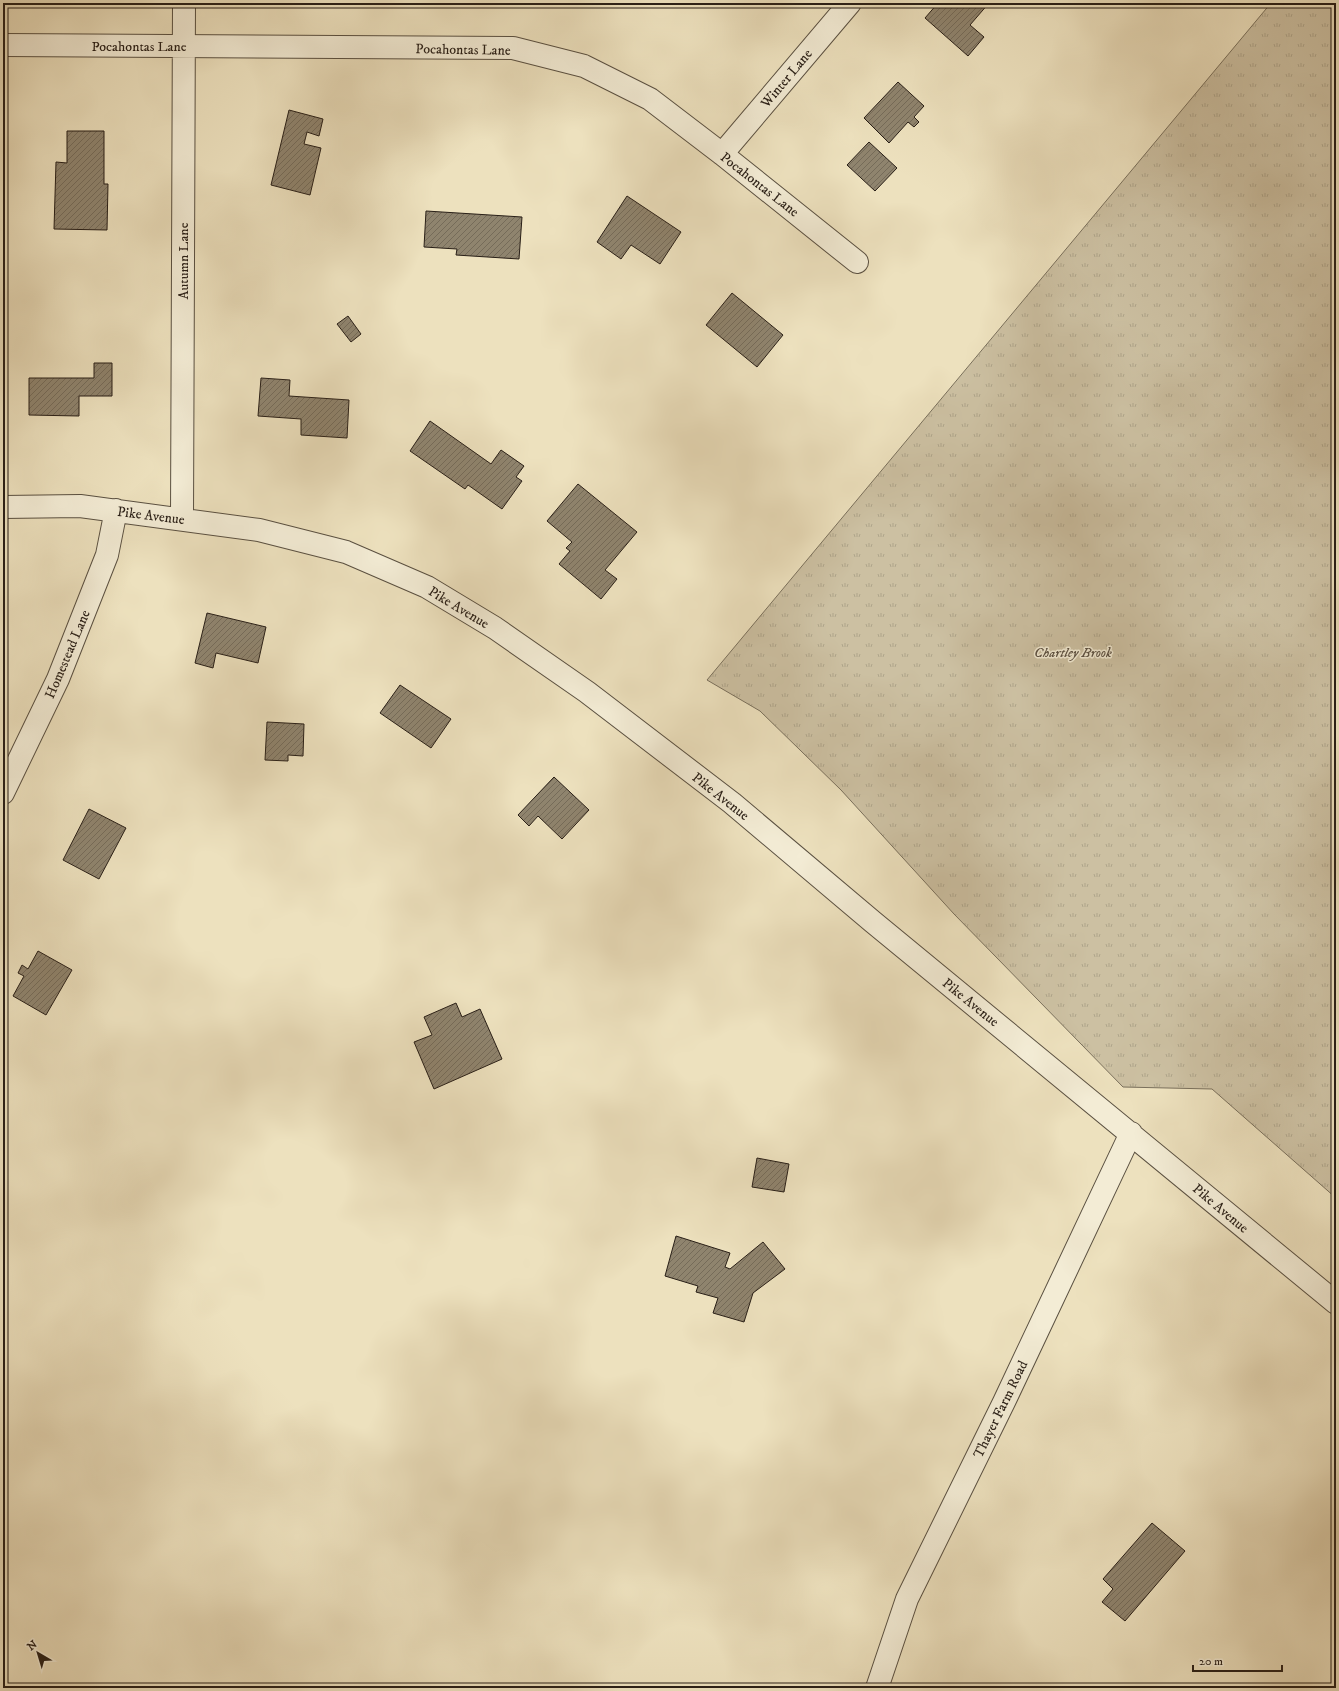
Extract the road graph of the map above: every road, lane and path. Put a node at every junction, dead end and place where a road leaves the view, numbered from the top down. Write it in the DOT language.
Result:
graph roads {
  1 [pos="184,3"];
  2 [pos="850,3"];
  3 [pos="3,45"];
  4 [pos="184,47"];
  5 [pos="722,154"];
  6 [pos="857,262"];
  7 [pos="3,507"];
  8 [pos="116,510"];
  9 [pos="182,518"];
  10 [pos="3,792"];
  11 [pos="1131,1133"];
  12 [pos="1336,1303"];
  13 [pos="877,1688"];
  1 -- 4 [label="street, Autumn Lane"];
  2 -- 5 [label="street, Winter Lane"];
  3 -- 4 [label="street, Pocahontas Lane"];
  4 -- 5 [label="street, Pocahontas Lane"];
  4 -- 9 [label="street, Autumn Lane"];
  5 -- 6 [label="street, Pocahontas Lane"];
  7 -- 8 [label="street, Pike Avenue"];
  8 -- 9 [label="street, Pike Avenue"];
  8 -- 10 [label="street, Homestead Lane"];
  9 -- 11 [label="street, Pike Avenue"];
  11 -- 12 [label="street, Pike Avenue"];
  11 -- 13 [label="street, Thayer Farm Road"];
}
